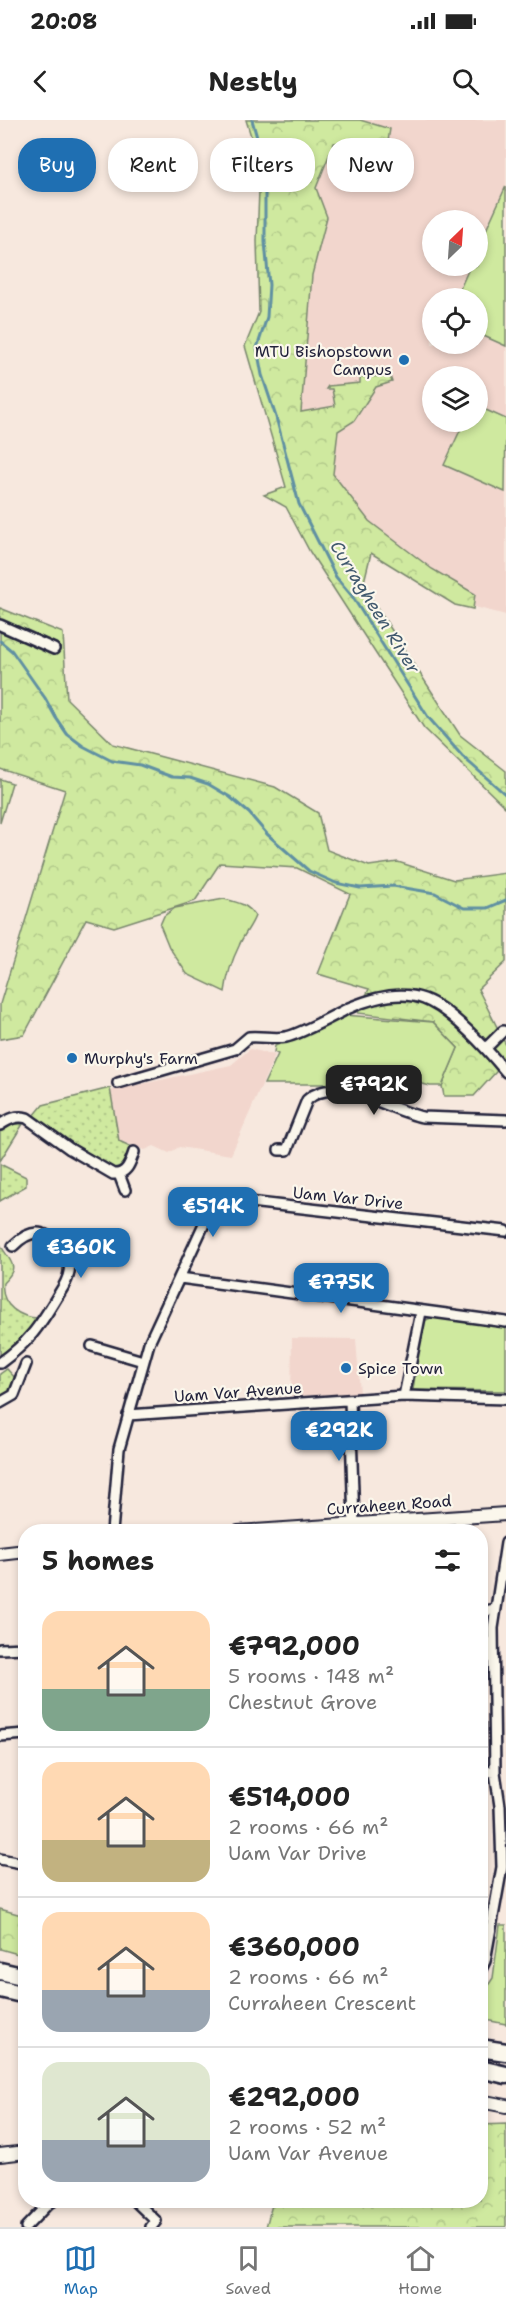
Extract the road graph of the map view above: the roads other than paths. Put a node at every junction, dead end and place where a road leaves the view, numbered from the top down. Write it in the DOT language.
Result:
graph roads {
  1 [pos="0,624"];
  2 [pos="54,649"];
  3 [pos="503,1030"];
  4 [pos="486,1048"];
  5 [pos="506,1072"];
  6 [pos="118,1083"];
  7 [pos="506,1120"];
  8 [pos="0,1125"];
  9 [pos="279,1150"];
  10 [pos="134,1152"];
  11 [pos="119,1174"];
  12 [pos="124,1190"];
  13 [pos="506,1231"];
  14 [pos="13,1246"];
  15 [pos="180,1278"];
  16 [pos="421,1312"];
  17 [pos="506,1322"];
  18 [pos="92,1346"];
  19 [pos="143,1361"];
  20 [pos="0,1362"];
  21 [pos="26,1364"];
  22 [pos="404,1396"];
  23 [pos="506,1399"];
  24 [pos="350,1400"];
  25 [pos="0,1403"];
  26 [pos="128,1415"];
  27 [pos="506,1514"];
  28 [pos="354,1523"];
  29 [pos="113,1524"];
  30 [pos="341,1524"];
  31 [pos="506,1543"];
  32 [pos="18,1552"];
  33 [pos="0,1554"];
  34 [pos="495,1609"];
  35 [pos="488,1610"];
  36 [pos="18,1648"];
  37 [pos="0,1649"];
  38 [pos="18,1735"];
  39 [pos="0,1736"];
  40 [pos="488,1772"];
  41 [pos="495,1772"];
  42 [pos="0,1859"];
  43 [pos="18,1862"];
  44 [pos="504,1867"];
  45 [pos="488,1946"];
  46 [pos="0,1971"];
  47 [pos="18,1975"];
  48 [pos="0,1989"];
  49 [pos="18,1993"];
  50 [pos="488,2049"];
  51 [pos="506,2052"];
  52 [pos="488,2069"];
  53 [pos="488,2070"];
  54 [pos="506,2070"];
  55 [pos="506,2075"];
  56 [pos="488,2103"];
  57 [pos="506,2106"];
  58 [pos="18,2153"];
  59 [pos="0,2155"];
  60 [pos="44,2208"];
  61 [pos="141,2208"];
  62 [pos="156,2225"];
  63 [pos="26,2227"];
  1 -- 2 [label="street"];
  3 -- 4 [label="street"];
  4 -- 5 [label="street"];
  4 -- 6 [label="street"];
  7 -- 9 [label="street"];
  8 -- 11 [label="street"];
  10 -- 11 [label="street"];
  11 -- 12 [label="street"];
  13 -- 15 [label="street, Uam Var Drive"];
  14 -- 20 [label="street"];
  15 -- 16 [label="street"];
  15 -- 19 [label="street, Uam Var Drive"];
  16 -- 17 [label="street"];
  16 -- 22 [label="street"];
  18 -- 19 [label="street"];
  19 -- 26 [label="street, Uam Var Drive"];
  21 -- 25 [label="street"];
  22 -- 23 [label="street, Uam Var Avenue"];
  22 -- 24 [label="street, Uam Var Avenue"];
  24 -- 26 [label="street, Uam Var Avenue"];
  24 -- 28 [label="street"];
  26 -- 29 [label="street, Uam Var Drive"];
  27 -- 28 [label="street, Curraheen Road"];
  28 -- 30 [label="street, Curraheen Road"];
  31 -- 34 [label="street"];
  32 -- 33 [label="street"];
  34 -- 35 [label="street"];
  34 -- 41 [label="street"];
  36 -- 37 [label="street"];
  38 -- 39 [label="street"];
  40 -- 41 [label="street"];
  41 -- 44 [label="street"];
  42 -- 43 [label="street"];
  44 -- 45 [label="street"];
  46 -- 47 [label="highway"];
  48 -- 49 [label="highway"];
  50 -- 51 [label="highway"];
  52 -- 54 [label="highway"];
  53 -- 55 [label="highway"];
  56 -- 57 [label="street"];
  58 -- 59 [label="street"];
  60 -- 63 [label="street"];
  61 -- 62 [label="street"];
}
